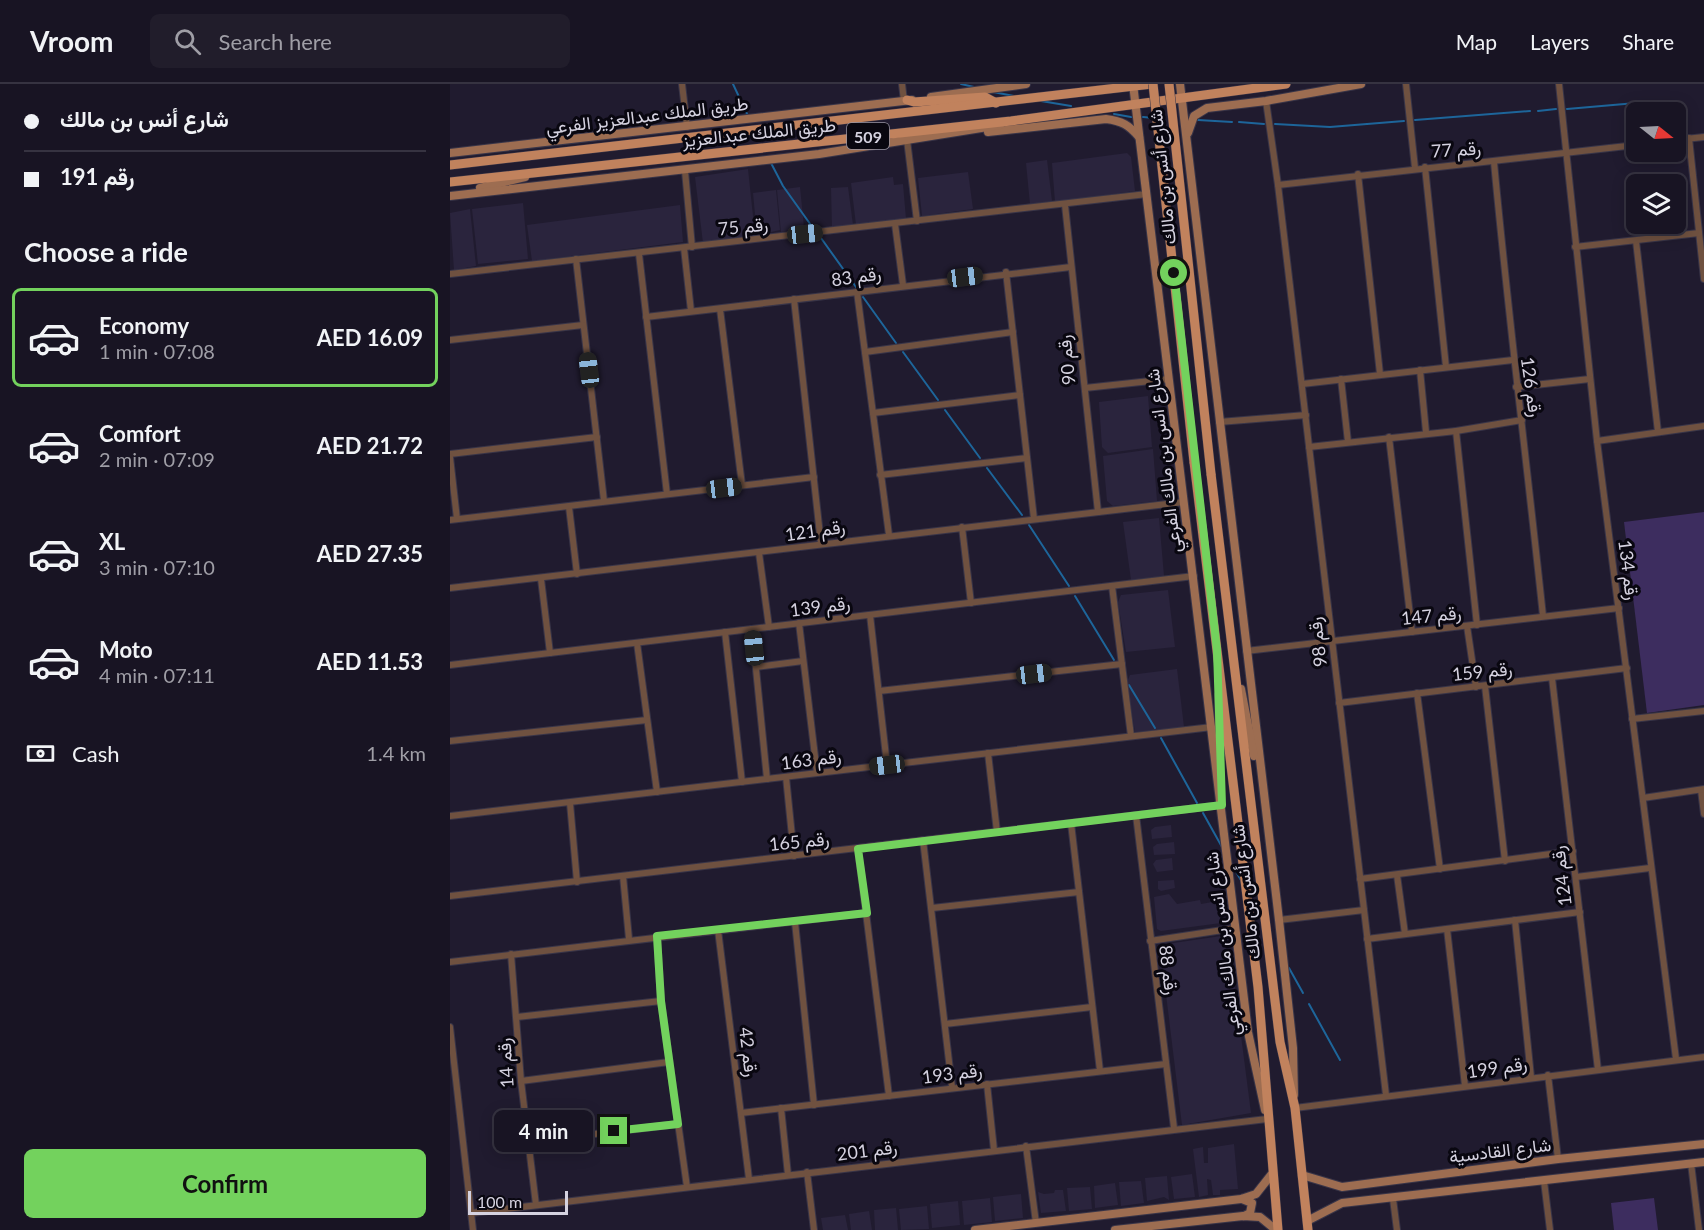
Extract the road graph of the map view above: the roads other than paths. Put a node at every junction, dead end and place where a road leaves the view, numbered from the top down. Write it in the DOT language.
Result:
graph roads {
  1 [pos="682,84"];
  2 [pos="902,84"];
  3 [pos="1026,84"];
  4 [pos="1152,84"];
  5 [pos="1169,84"];
  6 [pos="1180,84"];
  7 [pos="1286,84"];
  8 [pos="1361,84"];
  9 [pos="1406,84"];
  10 [pos="1559,84"];
  11 [pos="1133,85"];
  12 [pos="1182,99"];
  13 [pos="905,101"];
  14 [pos="1266,101"];
  15 [pos="996,103"];
  16 [pos="1135,105"];
  17 [pos="1011,121"];
  18 [pos="687,127"];
  19 [pos="1704,137"];
  20 [pos="1140,138"];
  21 [pos="1686,138"];
  22 [pos="1689,138"];
  23 [pos="907,140"];
  24 [pos="1626,146"];
  25 [pos="558,153"];
  26 [pos="1565,153"];
  27 [pos="450,154"];
  28 [pos="1187,157"];
  29 [pos="1494,162"];
  30 [pos="450,165"];
  31 [pos="1425,167"];
  32 [pos="562,168"];
  33 [pos="1415,168"];
  34 [pos="685,171"];
  35 [pos="1358,174"];
  36 [pos="450,182"];
  37 [pos="1278,185"];
  38 [pos="1147,194"];
  39 [pos="450,196"];
  40 [pos="1065,205"];
  41 [pos="917,222"];
  42 [pos="895,224"];
  43 [pos="1699,233"];
  44 [pos="1636,240"];
  45 [pos="692,247"];
  46 [pos="684,248"];
  47 [pos="1575,248"];
  48 [pos="639,254"];
  49 [pos="576,259"];
  50 [pos="1071,267"];
  51 [pos="1006,272"];
  52 [pos="450,274"];
  53 [pos="1704,279"];
  54 [pos="903,285"];
  55 [pos="857,292"];
  56 [pos="794,299"];
  57 [pos="720,309"];
  58 [pos="691,311"];
  59 [pos="645,317"];
  60 [pos="583,325"];
  61 [pos="1013,332"];
  62 [pos="450,340"];
  63 [pos="865,352"];
  64 [pos="1513,360"];
  65 [pos="1446,367"];
  66 [pos="1420,370"];
  67 [pos="1380,374"];
  68 [pos="1169,379"];
  69 [pos="1341,379"];
  70 [pos="1590,380"];
  71 [pos="1302,384"];
  72 [pos="1516,387"];
  73 [pos="1084,388"];
  74 [pos="1020,395"];
  75 [pos="873,413"];
  76 [pos="1305,415"];
  77 [pos="1522,420"];
  78 [pos="1219,422"];
  79 [pos="1704,426"];
  80 [pos="1456,431"];
  81 [pos="1426,432"];
  82 [pos="1658,432"];
  83 [pos="597,437"];
  84 [pos="1389,437"];
  85 [pos="1597,441"];
  86 [pos="1348,442"];
  87 [pos="1309,447"];
  88 [pos="450,455"];
  89 [pos="1027,458"];
  90 [pos="880,475"];
  91 [pos="814,477"];
  92 [pos="742,485"];
  93 [pos="668,494"];
  94 [pos="604,501"];
  95 [pos="1184,502"];
  96 [pos="570,507"];
  97 [pos="1098,512"];
  98 [pos="1034,519"];
  99 [pos="454,520"];
  100 [pos="962,527"];
  101 [pos="889,535"];
  102 [pos="821,544"];
  103 [pos="759,553"];
  104 [pos="577,574"];
  105 [pos="1194,576"];
  106 [pos="541,579"];
  107 [pos="1112,586"];
  108 [pos="450,588"];
  109 [pos="971,603"];
  110 [pos="1619,608"];
  111 [pos="870,615"];
  112 [pos="1543,616"];
  113 [pos="799,624"];
  114 [pos="1477,625"];
  115 [pos="1467,626"];
  116 [pos="769,627"];
  117 [pos="752,629"];
  118 [pos="725,632"];
  119 [pos="1412,632"];
  120 [pos="1231,638"];
  121 [pos="1332,642"];
  122 [pos="637,643"];
  123 [pos="1217,650"];
  124 [pos="1246,651"];
  125 [pos="550,653"];
  126 [pos="804,661"];
  127 [pos="1122,664"];
  128 [pos="450,665"];
  129 [pos="756,667"];
  130 [pos="1627,668"];
  131 [pos="1552,678"];
  132 [pos="1485,686"];
  133 [pos="1476,687"];
  134 [pos="879,691"];
  135 [pos="1417,693"];
  136 [pos="1340,703"];
  137 [pos="1704,711"];
  138 [pos="1632,719"];
  139 [pos="647,720"];
  140 [pos="1212,727"];
  141 [pos="1131,736"];
  142 [pos="450,741"];
  143 [pos="988,753"];
  144 [pos="887,765"];
  145 [pos="817,773"];
  146 [pos="786,777"];
  147 [pos="767,779"];
  148 [pos="742,782"];
  149 [pos="1703,789"];
  150 [pos="657,792"];
  151 [pos="1643,798"];
  152 [pos="570,803"];
  153 [pos="1222,805"];
  154 [pos="1704,814"];
  155 [pos="1136,815"];
  156 [pos="450,816"];
  157 [pos="1071,823"];
  158 [pos="1268,824"];
  159 [pos="997,831"];
  160 [pos="923,840"];
  161 [pos="858,849"];
  162 [pos="1573,851"];
  163 [pos="794,856"];
  164 [pos="1505,861"];
  165 [pos="1650,868"];
  166 [pos="1440,869"];
  167 [pos="1397,875"];
  168 [pos="623,876"];
  169 [pos="1576,877"];
  170 [pos="1360,879"];
  171 [pos="577,882"];
  172 [pos="1079,892"];
  173 [pos="450,896"];
  174 [pos="932,908"];
  175 [pos="1364,910"];
  176 [pos="1580,912"];
  177 [pos="867,913"];
  178 [pos="1279,920"];
  179 [pos="1515,920"];
  180 [pos="795,922"];
  181 [pos="1236,928"];
  182 [pos="1447,929"];
  183 [pos="718,930"];
  184 [pos="1406,934"];
  185 [pos="657,936"];
  186 [pos="629,939"];
  187 [pos="1367,939"];
  188 [pos="1150,941"];
  189 [pos="511,954"];
  190 [pos="450,962"];
  191 [pos="661,1001"];
  192 [pos="1092,1007"];
  193 [pos="518,1017"];
  194 [pos="945,1024"];
  195 [pos="450,1027"];
  196 [pos="1704,1057"];
  197 [pos="1676,1059"];
  198 [pos="669,1062"];
  199 [pos="1166,1064"];
  200 [pos="1598,1070"];
  201 [pos="1100,1071"];
  202 [pos="1548,1075"];
  203 [pos="1531,1077"];
  204 [pos="521,1081"];
  205 [pos="987,1084"];
  206 [pos="1465,1086"];
  207 [pos="952,1087"];
  208 [pos="454,1093"];
  209 [pos="1386,1095"];
  210 [pos="889,1096"];
  211 [pos="814,1105"];
  212 [pos="780,1108"];
  213 [pos="1294,1108"];
  214 [pos="741,1113"];
  215 [pos="1267,1119"];
  216 [pos="678,1124"];
  217 [pos="1174,1128"];
  218 [pos="528,1142"];
  219 [pos="1704,1144"];
  220 [pos="1026,1146"];
  221 [pos="994,1150"];
  222 [pos="1558,1159"];
  223 [pos="1704,1162"];
  224 [pos="1691,1163"];
  225 [pos="807,1173"];
  226 [pos="788,1174"];
  227 [pos="1271,1175"];
  228 [pos="1302,1175"];
  229 [pos="749,1179"];
  230 [pos="1544,1181"];
  231 [pos="687,1187"];
  232 [pos="1342,1187"];
  233 [pos="1241,1199"];
  234 [pos="1393,1199"];
  235 [pos="1342,1203"];
  236 [pos="536,1205"];
  237 [pos="471,1213"];
  238 [pos="1243,1216"];
  239 [pos="1036,1223"];
  240 [pos="1308,1226"];
  241 [pos="473,1230"];
  242 [pos="814,1230"];
  243 [pos="975,1230"];
  244 [pos="1115,1230"];
  245 [pos="1277,1230"];
  246 [pos="1397,1230"];
  247 [pos="1550,1230"];
  248 [pos="1699,1230"];
  1 -- 18 [label="street"];
  2 -- 13 [label="street"];
  3 -- 13 [label="street, طريق الملك عبدالعزيز الفرعي"];
  4 -- 11 [label="main road, طريق الملك عبدالعزيز / 509"];
  4 -- 123 [label="main road, شارع أنس بن مالك, bridge"];
  5 -- 120 [label="main road, شارع أنس بن مالك, bridge"];
  6 -- 12 [label="street"];
  7 -- 12 [label="main road, طريق الملك عبدالعزيز / 509"];
  8 -- 14 [label="street"];
  9 -- 33 [label="street"];
  10 -- 26 [label="street, رقم 134"];
  11 -- 15 [label="main road, طريق الملك عبدالعزيز / 509"];
  11 -- 16 [label="street, شارع انس بن مالك الفرعي"];
  12 -- 16 [label="main road, طريق الملك عبدالعزيز / 509"];
  12 -- 28 [label="street"];
  13 -- 15 [label="main road"];
  13 -- 18 [label="street, طريق الملك عبدالعزيز الفرعي"];
  14 -- 28 [label="street"];
  14 -- 37 [label="street, رقم 98"];
  15 -- 25 [label="main road, طريق الملك عبدالعزيز / 509"];
  16 -- 17 [label="main road, طريق الملك عبدالعزيز / 509"];
  16 -- 20 [label="street, شارع انس بن مالك الفرعي"];
  17 -- 23 [label="street"];
  17 -- 32 [label="main road, طريق الملك عبدالعزيز / 509"];
  18 -- 27 [label="street, طريق الملك عبدالعزيز الفرعي"];
  19 -- 22 [label="street"];
  20 -- 23 [label="street"];
  20 -- 38 [label="street, شارع انس بن مالك الفرعي"];
  21 -- 22 [label="street"];
  22 -- 43 [label="street"];
  23 -- 34 [label="street"];
  23 -- 41 [label="street"];
  24 -- 26 [label="street, رقم 77"];
  25 -- 27 [label="street"];
  25 -- 30 [label="main road, طريق الملك عبدالعزيز / 509"];
  26 -- 29 [label="street, رقم 77"];
  26 -- 47 [label="street, رقم 134"];
  28 -- 78 [label="street"];
  29 -- 31 [label="street, رقم 77"];
  29 -- 64 [label="street, رقم 126"];
  31 -- 33 [label="street, رقم 77"];
  31 -- 65 [label="street"];
  32 -- 36 [label="main road, طريق الملك عبدالعزيز / 509"];
  32 -- 39 [label="street"];
  33 -- 35 [label="street, رقم 77"];
  34 -- 39 [label="street"];
  34 -- 45 [label="street"];
  35 -- 37 [label="street, رقم 77"];
  35 -- 67 [label="street"];
  37 -- 71 [label="street, رقم 98"];
  38 -- 40 [label="street, رقم 75"];
  38 -- 68 [label="street, شارع انس بن مالك الفرعي"];
  40 -- 41 [label="street, رقم 75"];
  40 -- 50 [label="street, رقم 90"];
  41 -- 42 [label="street, رقم 75"];
  42 -- 45 [label="street, رقم 75"];
  42 -- 54 [label="street"];
  43 -- 44 [label="street"];
  43 -- 53 [label="street"];
  44 -- 47 [label="street"];
  44 -- 82 [label="street"];
  45 -- 46 [label="street, رقم 75"];
  46 -- 48 [label="street, رقم 75"];
  46 -- 58 [label="street"];
  47 -- 70 [label="street, رقم 134"];
  48 -- 49 [label="street, رقم 75"];
  48 -- 59 [label="street"];
  49 -- 52 [label="street, رقم 75"];
  49 -- 60 [label="street"];
  50 -- 51 [label="street, رقم 83"];
  50 -- 73 [label="street, رقم 90"];
  51 -- 54 [label="street, رقم 83"];
  51 -- 61 [label="street"];
  54 -- 55 [label="street, رقم 83"];
  55 -- 56 [label="street, رقم 83"];
  55 -- 63 [label="street"];
  56 -- 57 [label="street, رقم 83"];
  56 -- 91 [label="street"];
  57 -- 58 [label="street, رقم 83"];
  57 -- 92 [label="street"];
  58 -- 59 [label="street, رقم 83"];
  59 -- 93 [label="street"];
  60 -- 62 [label="street"];
  60 -- 83 [label="street"];
  61 -- 63 [label="street"];
  61 -- 74 [label="street"];
  63 -- 75 [label="street"];
  64 -- 65 [label="street"];
  64 -- 72 [label="street, رقم 126"];
  65 -- 66 [label="street"];
  66 -- 67 [label="street"];
  66 -- 81 [label="street"];
  67 -- 69 [label="street"];
  68 -- 73 [label="street"];
  68 -- 95 [label="street, شارع انس بن مالك الفرعي"];
  69 -- 71 [label="street"];
  69 -- 86 [label="street"];
  70 -- 72 [label="street"];
  70 -- 85 [label="street, رقم 134"];
  71 -- 76 [label="street, رقم 98"];
  72 -- 77 [label="street, رقم 126"];
  73 -- 97 [label="street, رقم 90"];
  74 -- 75 [label="street"];
  74 -- 89 [label="street"];
  75 -- 90 [label="street"];
  76 -- 78 [label="street"];
  76 -- 87 [label="street, رقم 98"];
  77 -- 80 [label="street"];
  77 -- 112 [label="street, رقم 126"];
  78 -- 124 [label="street"];
  79 -- 82 [label="street"];
  80 -- 81 [label="street"];
  80 -- 114 [label="street"];
  81 -- 84 [label="street"];
  82 -- 85 [label="street"];
  83 -- 88 [label="street"];
  83 -- 94 [label="street"];
  84 -- 86 [label="street"];
  84 -- 119 [label="street"];
  85 -- 110 [label="street, رقم 134"];
  86 -- 87 [label="street"];
  87 -- 121 [label="street, رقم 98"];
  88 -- 99 [label="street"];
  89 -- 90 [label="street"];
  89 -- 98 [label="street"];
  90 -- 101 [label="street"];
  91 -- 92 [label="street"];
  91 -- 102 [label="street"];
  92 -- 93 [label="street"];
  93 -- 94 [label="street"];
  94 -- 96 [label="street"];
  95 -- 97 [label="street, رقم 121"];
  95 -- 105 [label="street, شارع انس بن مالك الفرعي"];
  96 -- 99 [label="street"];
  96 -- 104 [label="street"];
  97 -- 98 [label="street, رقم 121"];
  98 -- 100 [label="street, رقم 121"];
  100 -- 101 [label="street, رقم 121"];
  100 -- 109 [label="street"];
  101 -- 102 [label="street, رقم 121"];
  102 -- 103 [label="street, رقم 121"];
  103 -- 104 [label="street, رقم 121"];
  103 -- 116 [label="street"];
  104 -- 106 [label="street, رقم 121"];
  105 -- 107 [label="street, رقم 139"];
  105 -- 140 [label="street, شارع انس بن مالك الفرعي"];
  106 -- 108 [label="street, رقم 121"];
  106 -- 125 [label="street"];
  107 -- 109 [label="street, رقم 139"];
  107 -- 127 [label="street"];
  109 -- 111 [label="street, رقم 139"];
  110 -- 112 [label="street, رقم 147"];
  110 -- 130 [label="street, رقم 134"];
  111 -- 113 [label="street, رقم 139"];
  111 -- 134 [label="street"];
  112 -- 114 [label="street, رقم 147"];
  113 -- 116 [label="street, رقم 139"];
  113 -- 126 [label="street"];
  114 -- 115 [label="street, رقم 147"];
  115 -- 119 [label="street, رقم 147"];
  115 -- 133 [label="street"];
  116 -- 117 [label="street, رقم 139"];
  117 -- 118 [label="street, رقم 139"];
  117 -- 129 [label="street"];
  118 -- 122 [label="street, رقم 139"];
  118 -- 148 [label="street"];
  119 -- 121 [label="street, رقم 147"];
  120 -- 158 [label="street"];
  120 -- 213 [label="main road, شارع أنس بن مالك"];
  121 -- 124 [label="street, رقم 147"];
  121 -- 136 [label="street, رقم 98"];
  122 -- 125 [label="street, رقم 139"];
  122 -- 139 [label="street"];
  123 -- 153 [label="street"];
  123 -- 215 [label="main road, شارع أنس بن مالك"];
  124 -- 158 [label="street"];
  125 -- 128 [label="street, رقم 139"];
  126 -- 129 [label="street"];
  126 -- 145 [label="street"];
  127 -- 134 [label="street"];
  127 -- 141 [label="street"];
  129 -- 147 [label="street"];
  130 -- 131 [label="street, رقم 159"];
  130 -- 138 [label="street, رقم 134"];
  131 -- 132 [label="street, رقم 159"];
  131 -- 162 [label="street, رقم 124"];
  132 -- 133 [label="street, رقم 159"];
  132 -- 164 [label="street"];
  133 -- 135 [label="street, رقم 159"];
  134 -- 144 [label="street"];
  135 -- 136 [label="street, رقم 159"];
  135 -- 166 [label="street"];
  136 -- 170 [label="street, رقم 98"];
  137 -- 138 [label="street"];
  138 -- 151 [label="street, رقم 134"];
  139 -- 142 [label="street"];
  139 -- 150 [label="street"];
  140 -- 141 [label="street, رقم 163"];
  140 -- 153 [label="street, شارع انس بن مالك الفرعي"];
  141 -- 143 [label="street, رقم 163"];
  143 -- 144 [label="street, رقم 163"];
  143 -- 159 [label="street"];
  144 -- 145 [label="street, رقم 163"];
  145 -- 146 [label="street, رقم 163"];
  146 -- 147 [label="street, رقم 163"];
  146 -- 163 [label="street"];
  147 -- 148 [label="street, رقم 163"];
  148 -- 150 [label="street, رقم 163"];
  149 -- 151 [label="street"];
  149 -- 154 [label="street"];
  150 -- 152 [label="street, رقم 163"];
  151 -- 165 [label="street, رقم 134"];
  152 -- 156 [label="street, رقم 163"];
  152 -- 171 [label="street"];
  153 -- 155 [label="street, رقم 165"];
  153 -- 181 [label="street, شارع انس بن مالك الفرعي"];
  155 -- 157 [label="street, رقم 165"];
  155 -- 188 [label="street, رقم 88"];
  157 -- 159 [label="street, رقم 165"];
  157 -- 172 [label="street"];
  158 -- 178 [label="street"];
  159 -- 160 [label="street, رقم 165"];
  160 -- 161 [label="street, رقم 165"];
  160 -- 174 [label="street"];
  161 -- 163 [label="street, رقم 165"];
  161 -- 177 [label="street"];
  162 -- 164 [label="street"];
  162 -- 169 [label="street, رقم 124"];
  163 -- 168 [label="street, رقم 165"];
  164 -- 166 [label="street"];
  165 -- 169 [label="street"];
  165 -- 197 [label="street, رقم 134"];
  166 -- 167 [label="street"];
  167 -- 170 [label="street"];
  167 -- 184 [label="street"];
  168 -- 171 [label="street, رقم 165"];
  168 -- 186 [label="street"];
  169 -- 176 [label="street, رقم 124"];
  170 -- 175 [label="street, رقم 98"];
  171 -- 173 [label="street, رقم 165"];
  172 -- 174 [label="street"];
  172 -- 192 [label="street"];
  174 -- 194 [label="street"];
  175 -- 178 [label="street"];
  175 -- 187 [label="street, رقم 98"];
  176 -- 179 [label="street"];
  176 -- 200 [label="street, رقم 124"];
  177 -- 180 [label="street"];
  177 -- 210 [label="street"];
  178 -- 213 [label="street"];
  179 -- 182 [label="street"];
  179 -- 203 [label="street"];
  180 -- 183 [label="street"];
  180 -- 211 [label="street"];
  181 -- 188 [label="street"];
  181 -- 215 [label="street, شارع انس بن مالك الفرعي"];
  182 -- 184 [label="street"];
  182 -- 206 [label="street"];
  183 -- 185 [label="street"];
  183 -- 214 [label="street, رقم 42"];
  184 -- 187 [label="street"];
  185 -- 186 [label="street"];
  185 -- 191 [label="street"];
  186 -- 189 [label="street"];
  187 -- 209 [label="street, رقم 98"];
  188 -- 199 [label="street, رقم 88"];
  189 -- 190 [label="street"];
  189 -- 193 [label="street, رقم 14"];
  191 -- 193 [label="street"];
  191 -- 198 [label="street"];
  192 -- 194 [label="street"];
  192 -- 201 [label="street"];
  193 -- 204 [label="street, رقم 14"];
  194 -- 207 [label="street"];
  195 -- 208 [label="street"];
  196 -- 197 [label="street, رقم 199"];
  197 -- 200 [label="street, رقم 199"];
  198 -- 204 [label="street"];
  198 -- 216 [label="street"];
  199 -- 201 [label="street, رقم 193"];
  199 -- 217 [label="street, رقم 88"];
  200 -- 202 [label="street, رقم 199"];
  201 -- 205 [label="street, رقم 193"];
  202 -- 203 [label="street, رقم 199"];
  202 -- 222 [label="street"];
  203 -- 206 [label="street, رقم 199"];
  204 -- 218 [label="street, رقم 14"];
  205 -- 207 [label="street, رقم 193"];
  205 -- 221 [label="street"];
  206 -- 209 [label="street, رقم 199"];
  207 -- 210 [label="street, رقم 193"];
  208 -- 237 [label="street"];
  209 -- 213 [label="street, رقم 199"];
  210 -- 211 [label="street, رقم 193"];
  211 -- 212 [label="street, رقم 193"];
  212 -- 214 [label="street, رقم 193"];
  212 -- 226 [label="street"];
  213 -- 228 [label="main road, شارع أنس بن مالك"];
  214 -- 229 [label="street, رقم 42"];
  215 -- 217 [label="street, رقم 201"];
  215 -- 227 [label="main road, شارع أنس بن مالك"];
  216 -- 218 [label="street"];
  216 -- 231 [label="street"];
  217 -- 220 [label="street, رقم 201"];
  218 -- 236 [label="street, رقم 14"];
  219 -- 222 [label="street, شارع القادسية"];
  220 -- 221 [label="street, رقم 201"];
  220 -- 239 [label="street"];
  221 -- 225 [label="street, رقم 201"];
  222 -- 232 [label="street, شارع القادسية"];
  223 -- 224 [label="street, شارع القادسية"];
  224 -- 230 [label="street, شارع القادسية"];
  224 -- 248 [label="street"];
  225 -- 226 [label="street, رقم 201"];
  225 -- 242 [label="street"];
  226 -- 229 [label="street, رقم 201"];
  227 -- 233 [label="street"];
  227 -- 245 [label="main road, شارع أنس بن مالك"];
  228 -- 232 [label="street, شارع القادسية"];
  228 -- 240 [label="main road, شارع أنس بن مالك"];
  229 -- 231 [label="street, رقم 201"];
  230 -- 234 [label="street, شارع القادسية"];
  230 -- 247 [label="street"];
  231 -- 236 [label="street, رقم 201"];
  232 -- 235 [label="street"];
  233 -- 238 [label="street"];
  233 -- 239 [label="street"];
  234 -- 235 [label="street, شارع القادسية"];
  234 -- 246 [label="street"];
  235 -- 240 [label="street, شارع القادسية"];
  236 -- 237 [label="street, رقم 201"];
  237 -- 241 [label="street"];
  238 -- 244 [label="street"];
  238 -- 245 [label="street"];
  239 -- 243 [label="street"];
}
